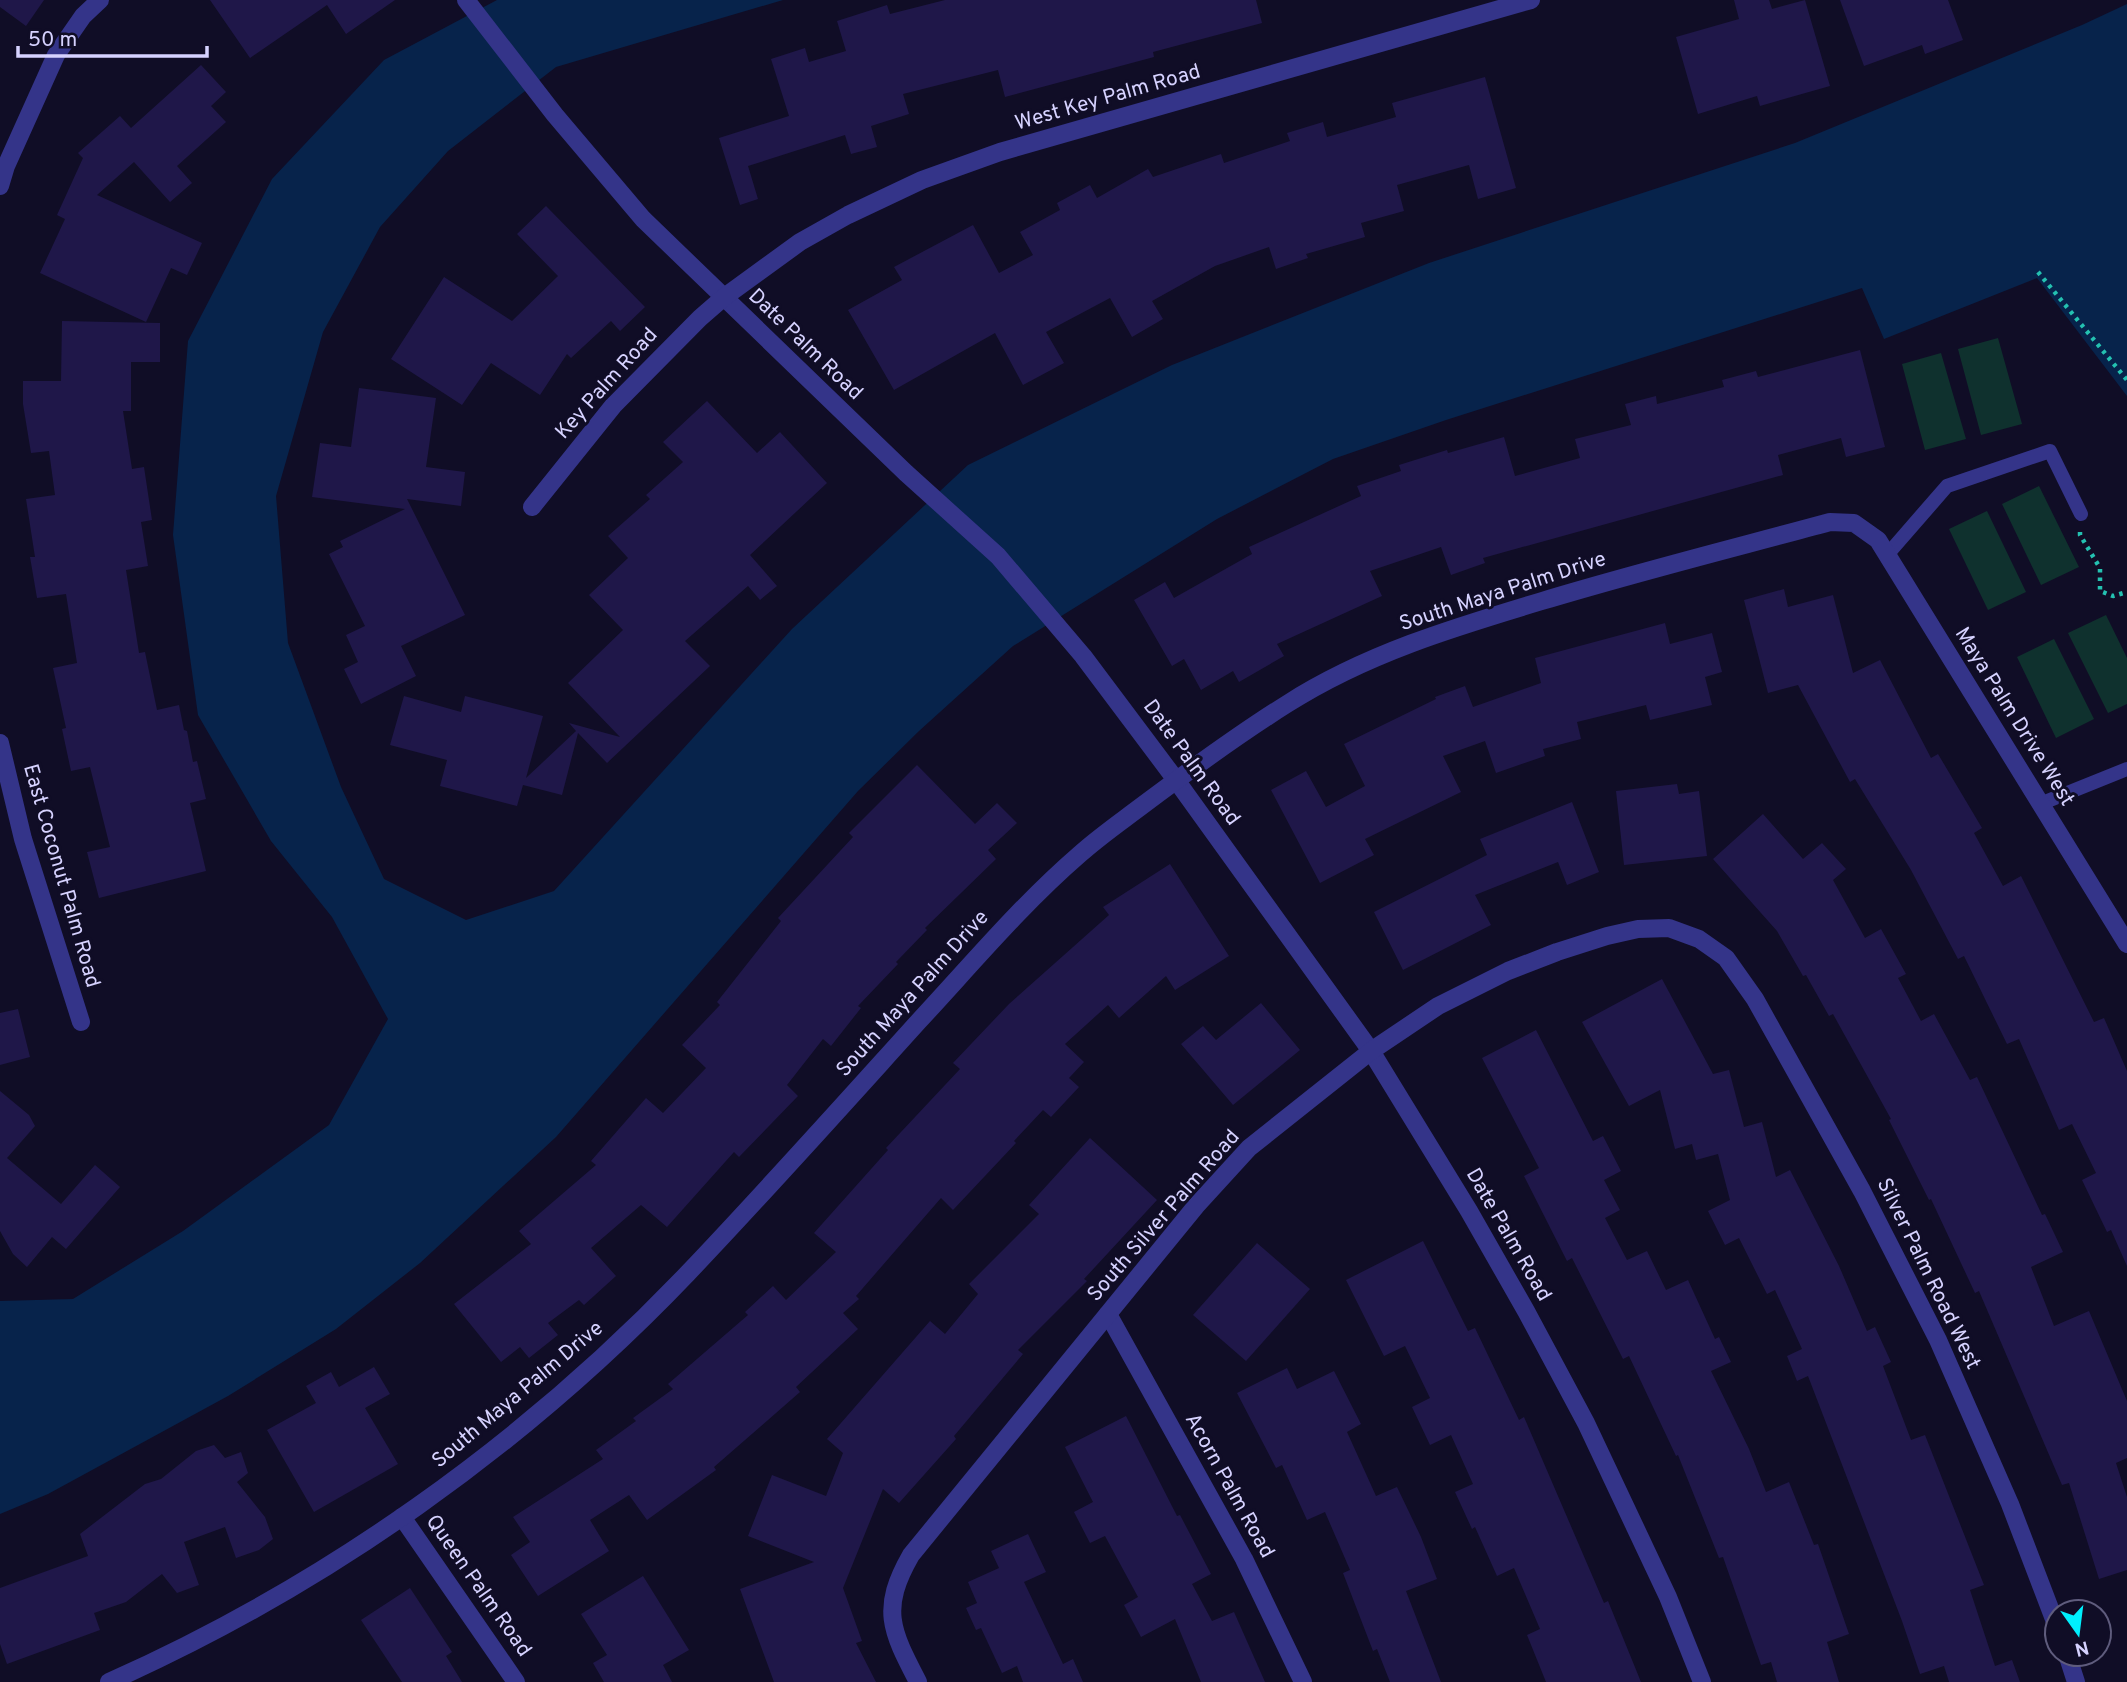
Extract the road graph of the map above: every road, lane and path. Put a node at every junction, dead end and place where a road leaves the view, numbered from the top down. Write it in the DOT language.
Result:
graph roads {
  1 [pos="100,0"];
  2 [pos="466,0"];
  3 [pos="1531,0"];
  4 [pos="0,186"];
  5 [pos="2038,272"];
  6 [pos="723,298"];
  7 [pos="2127,380"];
  8 [pos="532,507"];
  9 [pos="2081,514"];
  10 [pos="1854,523"];
  11 [pos="1887,555"];
  12 [pos="2127,592"];
  13 [pos="0,743"];
  14 [pos="2127,769"];
  15 [pos="1176,780"];
  16 [pos="2040,804"];
  17 [pos="2127,943"];
  18 [pos="1726,958"];
  19 [pos="81,1022"];
  20 [pos="1371,1051"];
  21 [pos="1108,1314"];
  22 [pos="402,1517"];
  23 [pos="2046,1598"];
  24 [pos="110,1682"];
  25 [pos="516,1682"];
  26 [pos="918,1682"];
  27 [pos="1303,1682"];
  28 [pos="1702,1682"];
  1 -- 4 [label="street"];
  2 -- 6 [label="street, Date Palm Road"];
  3 -- 6 [label="street, West Key Palm Road"];
  5 -- 7 [label="path"];
  6 -- 8 [label="street, Key Palm Road"];
  6 -- 15 [label="street, Date Palm Road"];
  9 -- 11 [label="lane"];
  9 -- 12 [label="path"];
  10 -- 11 [label="street, Maya Palm Drive West"];
  10 -- 15 [label="street, South Maya Palm Drive"];
  11 -- 16 [label="street, Maya Palm Drive West"];
  13 -- 19 [label="street, East Coconut Palm Road"];
  14 -- 16 [label="lane"];
  15 -- 20 [label="street, Date Palm Road"];
  15 -- 22 [label="street, South Maya Palm Drive"];
  16 -- 17 [label="street, Maya Palm Drive West"];
  18 -- 20 [label="street, South Silver Palm Road"];
  18 -- 23 [label="street, Silver Palm Road West"];
  20 -- 21 [label="street, South Silver Palm Road"];
  20 -- 28 [label="street, Date Palm Road"];
  21 -- 26 [label="street, South Silver Palm Road"];
  21 -- 27 [label="street, Acorn Palm Road"];
  22 -- 24 [label="street, South Maya Palm Drive"];
  22 -- 25 [label="street, Queen Palm Road"];
}
